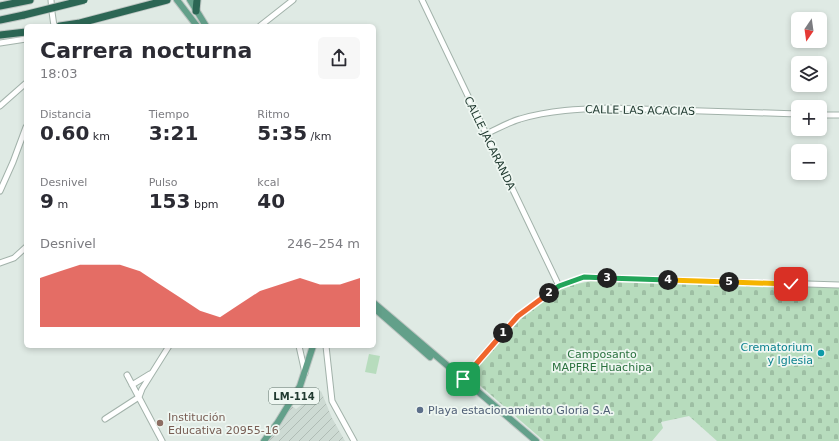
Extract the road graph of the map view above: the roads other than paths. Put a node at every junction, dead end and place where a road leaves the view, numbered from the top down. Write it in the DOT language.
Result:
graph roads {
  1 [pos="30,0"];
  2 [pos="51,0"];
  3 [pos="84,0"];
  4 [pos="167,0"];
  5 [pos="177,0"];
  6 [pos="190,0"];
  7 [pos="197,0"];
  8 [pos="292,0"];
  9 [pos="422,0"];
  10 [pos="0,6"];
  11 [pos="196,11"];
  12 [pos="0,20"];
  13 [pos="54,24"];
  14 [pos="73,24"];
  15 [pos="195,24"];
  16 [pos="205,24"];
  17 [pos="262,24"];
  18 [pos="24,32"];
  19 [pos="0,35"];
  20 [pos="24,39"];
  21 [pos="0,43"];
  22 [pos="24,85"];
  23 [pos="0,106"];
  24 [pos="791,114"];
  25 [pos="827,115"];
  26 [pos="839,115"];
  27 [pos="24,132"];
  28 [pos="486,134"];
  29 [pos="0,191"];
  30 [pos="24,249"];
  31 [pos="0,263"];
  32 [pos="839,285"];
  33 [pos="559,286"];
  34 [pos="376,304"];
  35 [pos="376,310"];
  36 [pos="168,348"];
  37 [pos="299,348"];
  38 [pos="312,348"];
  39 [pos="326,348"];
  40 [pos="150,374"];
  41 [pos="305,374"];
  42 [pos="127,375"];
  43 [pos="462,380"];
  44 [pos="132,385"];
  45 [pos="139,397"];
  46 [pos="105,419"];
  47 [pos="162,441"];
  48 [pos="264,441"];
  49 [pos="354,441"];
  50 [pos="529,441"];
  51 [pos="536,441"];
  1 -- 10 [label="highway"];
  2 -- 13 [label="street"];
  3 -- 12 [label="highway, bridge"];
  4 -- 14 [label="highway"];
  5 -- 15 [label="main road"];
  6 -- 11 [label="main road"];
  7 -- 11 [label="highway"];
  8 -- 17 [label="street"];
  9 -- 28 [label="street, CALLE JACARANDA"];
  11 -- 16 [label="main road"];
  18 -- 19 [label="highway"];
  20 -- 21 [label="street"];
  22 -- 23 [label="street"];
  24 -- 28 [label="street, CALLE LAS ACACIAS"];
  25 -- 26 [label="street"];
  27 -- 29 [label="street"];
  28 -- 33 [label="street, CALLE JACARANDA"];
  30 -- 31 [label="street"];
  32 -- 33 [label="street"];
  33 -- 43 [label="street"];
  34 -- 43 [label="main road"];
  35 -- 43 [label="main road"];
  36 -- 40 [label="street"];
  37 -- 41 [label="street"];
  38 -- 41 [label="main road, LM-114"];
  39 -- 49 [label="street"];
  40 -- 44 [label="street"];
  40 -- 45 [label="street"];
  41 -- 48 [label="main road, LM-114"];
  42 -- 44 [label="street"];
  43 -- 50 [label="main road"];
  43 -- 51 [label="main road"];
  44 -- 45 [label="street"];
  45 -- 46 [label="street"];
  45 -- 47 [label="street"];
}
